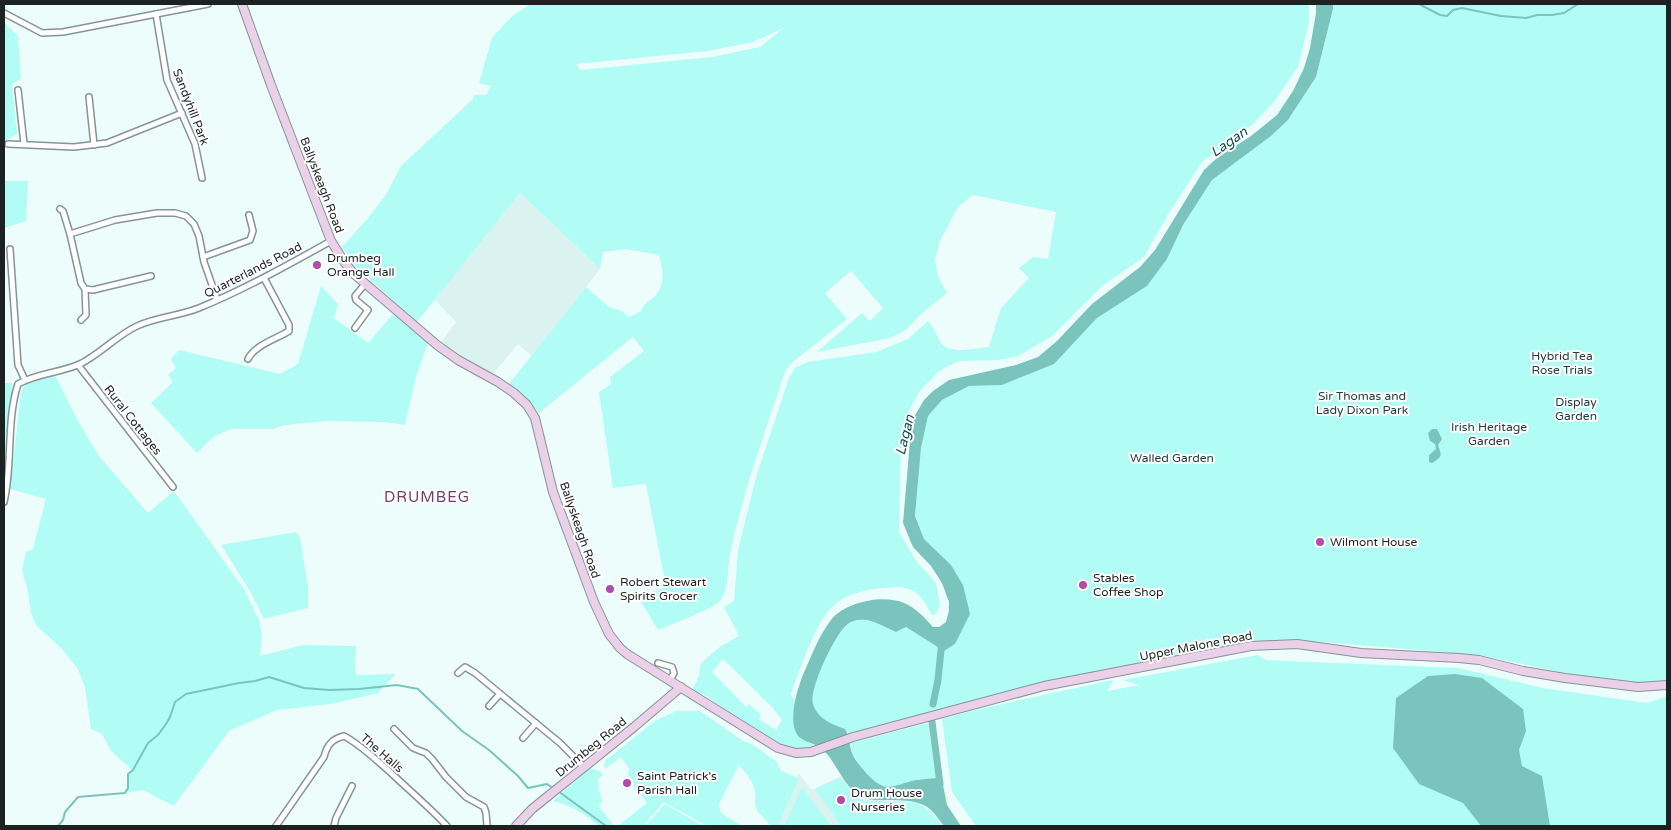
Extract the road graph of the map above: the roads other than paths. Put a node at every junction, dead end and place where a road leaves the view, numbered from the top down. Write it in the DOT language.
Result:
graph roads {
  1 [pos="208,4"];
  2 [pos="242,4"];
  3 [pos="4,13"];
  4 [pos="156,14"];
  5 [pos="18,90"];
  6 [pos="90,97"];
  7 [pos="182,113"];
  8 [pos="8,144"];
  9 [pos="24,144"];
  10 [pos="94,145"];
  11 [pos="202,178"];
  12 [pos="60,209"];
  13 [pos="250,215"];
  14 [pos="70,234"];
  15 [pos="331,241"];
  16 [pos="10,249"];
  17 [pos="203,257"];
  18 [pos="151,276"];
  19 [pos="264,278"];
  20 [pos="365,284"];
  21 [pos="85,288"];
  22 [pos="217,300"];
  23 [pos="82,320"];
  24 [pos="355,328"];
  25 [pos="248,359"];
  26 [pos="78,364"];
  27 [pos="25,380"];
  28 [pos="174,487"];
  29 [pos="4,502"];
  30 [pos="658,663"];
  31 [pos="458,673"];
  32 [pos="670,680"];
  33 [pos="1667,685"];
  34 [pos="681,687"];
  35 [pos="500,694"];
  36 [pos="489,706"];
  37 [pos="536,724"];
  38 [pos="394,729"];
  39 [pos="523,738"];
  40 [pos="584,767"];
  41 [pos="352,786"];
  42 [pos="276,826"];
  43 [pos="334,826"];
  44 [pos="447,826"];
  45 [pos="487,826"];
  46 [pos="516,826"];
  1 -- 4 [label="street"];
  2 -- 15 [label="main road, Ballyskeagh Road"];
  3 -- 4 [label="street"];
  4 -- 7 [label="street, Sandyhill Park"];
  5 -- 9 [label="street"];
  6 -- 10 [label="street"];
  7 -- 10 [label="street"];
  7 -- 11 [label="street, Sandyhill Park"];
  8 -- 9 [label="street"];
  9 -- 10 [label="street"];
  12 -- 14 [label="street"];
  13 -- 17 [label="street"];
  14 -- 17 [label="street"];
  14 -- 21 [label="street"];
  15 -- 19 [label="street, Quarterlands Road"];
  15 -- 20 [label="main road, Ballyskeagh Road"];
  16 -- 27 [label="street"];
  17 -- 22 [label="street"];
  18 -- 21 [label="street"];
  19 -- 22 [label="street, Quarterlands Road"];
  19 -- 25 [label="street"];
  20 -- 24 [label="street"];
  20 -- 32 [label="main road, Ballyskeagh Road"];
  21 -- 23 [label="street"];
  22 -- 26 [label="street, Quarterlands Road"];
  26 -- 27 [label="street, Quarterlands Road"];
  26 -- 28 [label="street, Rural Cottages"];
  27 -- 29 [label="street"];
  30 -- 32 [label="street"];
  31 -- 35 [label="street"];
  32 -- 34 [label="main road, Ballyskeagh Road"];
  33 -- 34 [label="main road, Upper Malone Road"];
  34 -- 40 [label="main road, Drumbeg Road"];
  35 -- 36 [label="street"];
  35 -- 37 [label="street"];
  37 -- 39 [label="street"];
  37 -- 40 [label="street"];
  38 -- 45 [label="street"];
  40 -- 46 [label="main road, Drumbeg Road"];
  41 -- 43 [label="street"];
  42 -- 44 [label="street, The Halls"];
}
